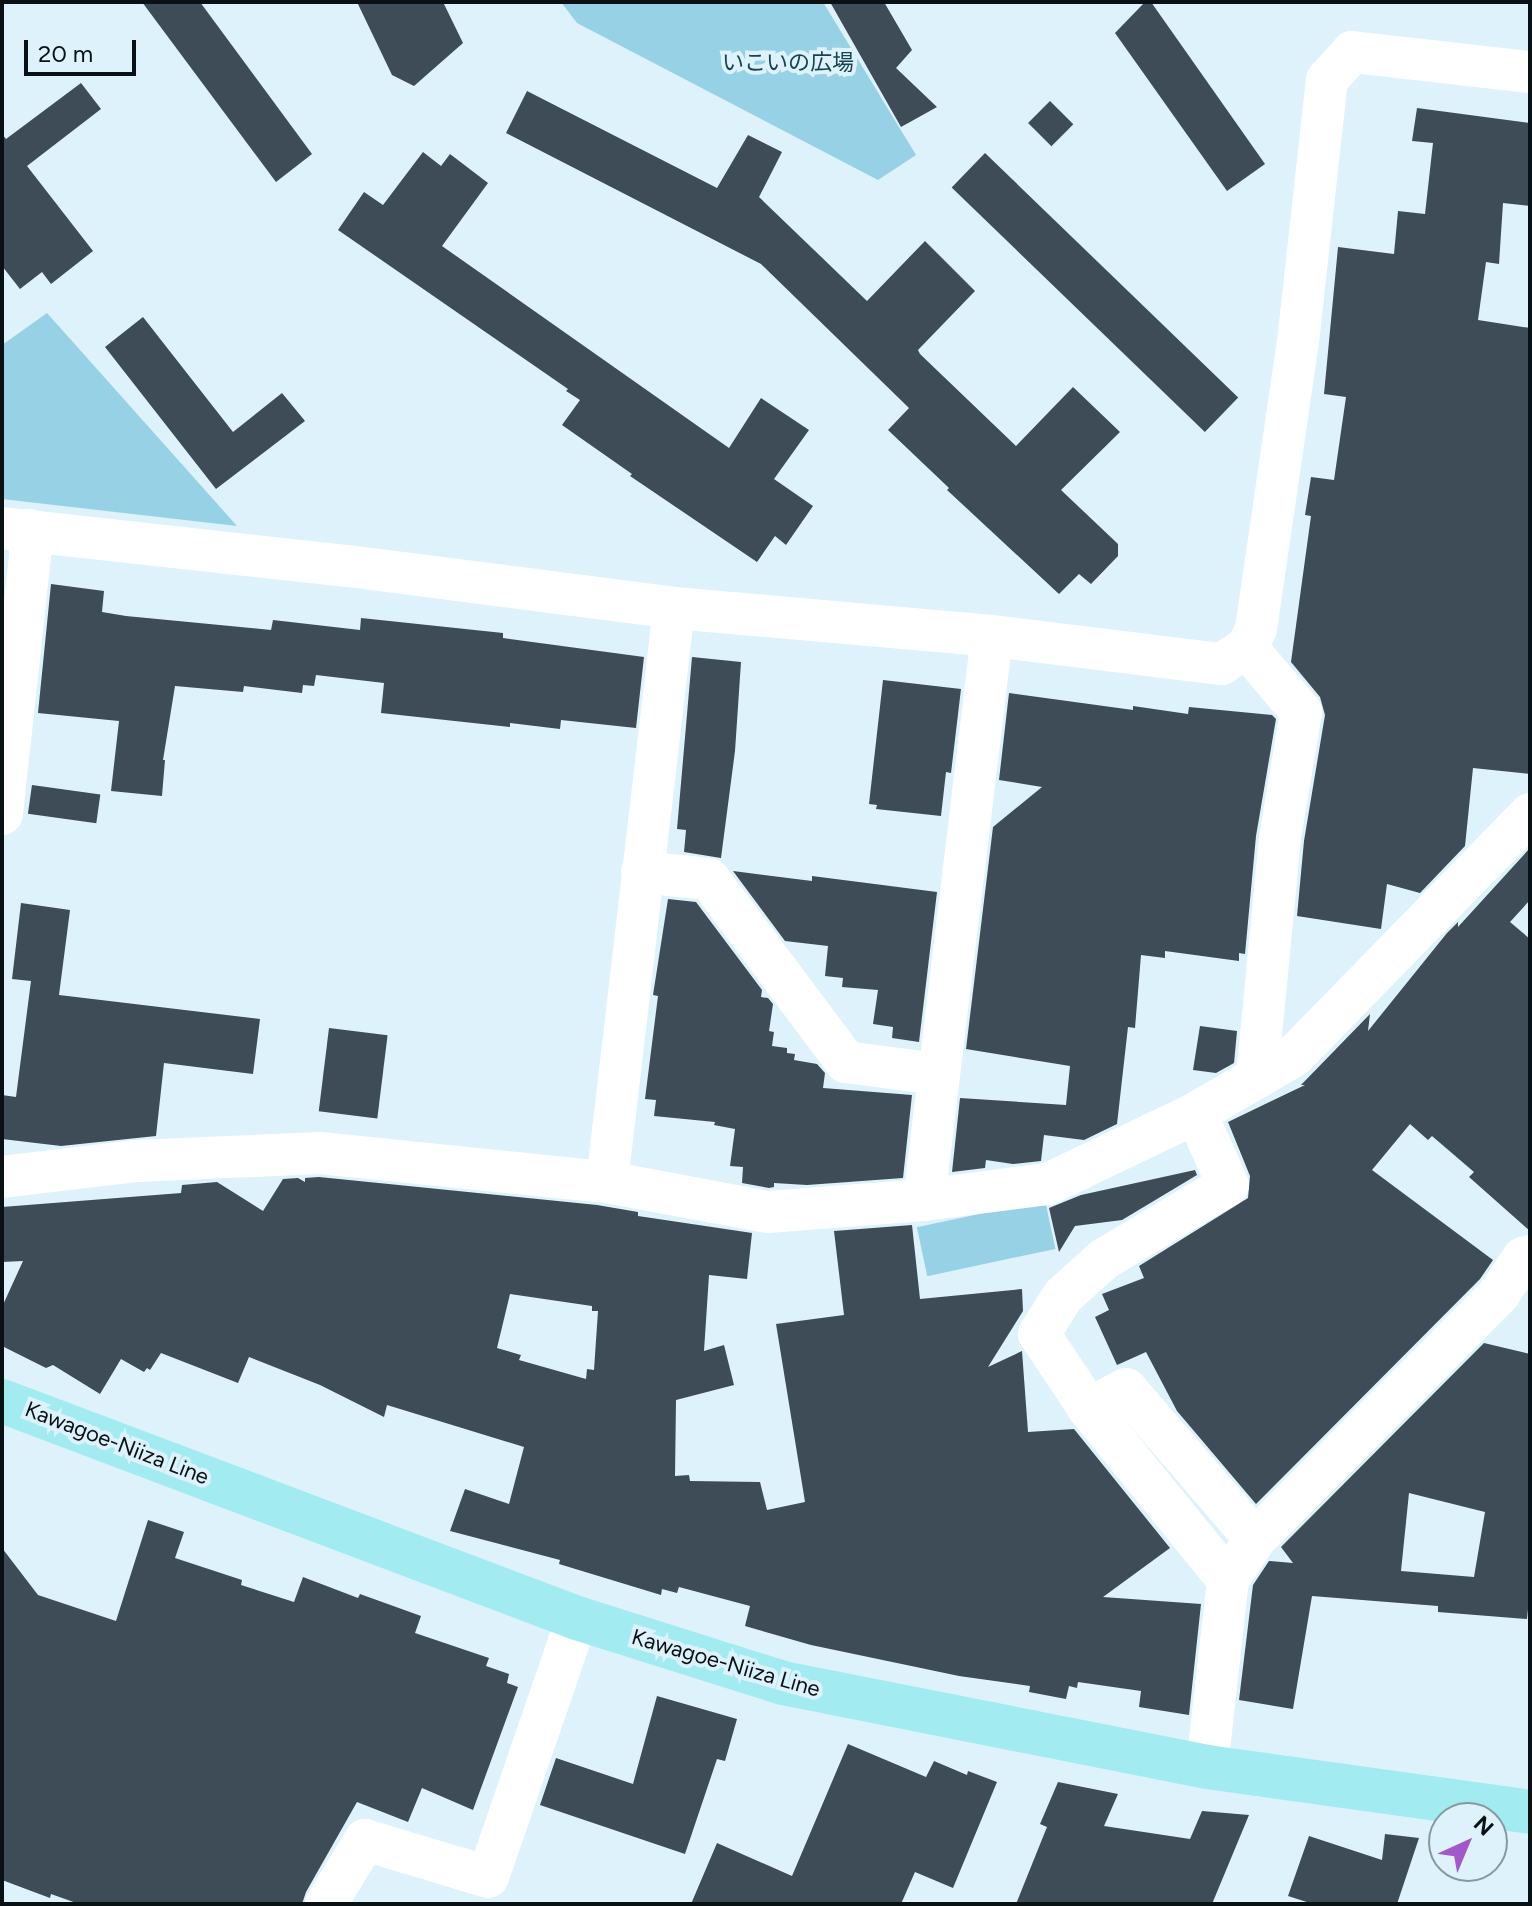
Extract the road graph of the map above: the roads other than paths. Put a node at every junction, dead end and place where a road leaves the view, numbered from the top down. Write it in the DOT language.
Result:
graph roads {
  1 [pos="1530,72"];
  2 [pos="16,529"];
  3 [pos="674,608"];
  4 [pos="992,636"];
  5 [pos="1247,648"];
  6 [pos="2,814"];
  7 [pos="1530,814"];
  8 [pos="642,872"];
  9 [pos="937,1074"];
  10 [pos="1257,1078"];
  11 [pos="1196,1113"];
  12 [pos="2,1177"];
  13 [pos="607,1182"];
  14 [pos="924,1200"];
  15 [pos="1530,1256"];
  16 [pos="2,1401"];
  17 [pos="1089,1409"];
  18 [pos="1255,1539"];
  19 [pos="1228,1580"];
  20 [pos="577,1618"];
  21 [pos="1207,1767"];
  22 [pos="1530,1812"];
  23 [pos="326,1904"];
  1 -- 5 [label="street"];
  2 -- 3 [label="street"];
  2 -- 6 [label="street"];
  3 -- 4 [label="street"];
  3 -- 8 [label="street"];
  4 -- 5 [label="street"];
  4 -- 9 [label="street"];
  5 -- 10 [label="street"];
  7 -- 10 [label="street"];
  8 -- 9 [label="street"];
  8 -- 13 [label="street"];
  9 -- 14 [label="street"];
  10 -- 11 [label="street"];
  11 -- 14 [label="street"];
  11 -- 17 [label="street"];
  12 -- 13 [label="street"];
  13 -- 14 [label="street"];
  15 -- 18 [label="street"];
  16 -- 20 [label="main road, Kawagoe-Niiza Line"];
  17 -- 18 [label="street"];
  17 -- 19 [label="street"];
  18 -- 19 [label="street"];
  19 -- 21 [label="street"];
  20 -- 21 [label="main road, Kawagoe-Niiza Line"];
  20 -- 23 [label="street"];
  21 -- 22 [label="main road, Kawagoe-Niiza Line"];
}
